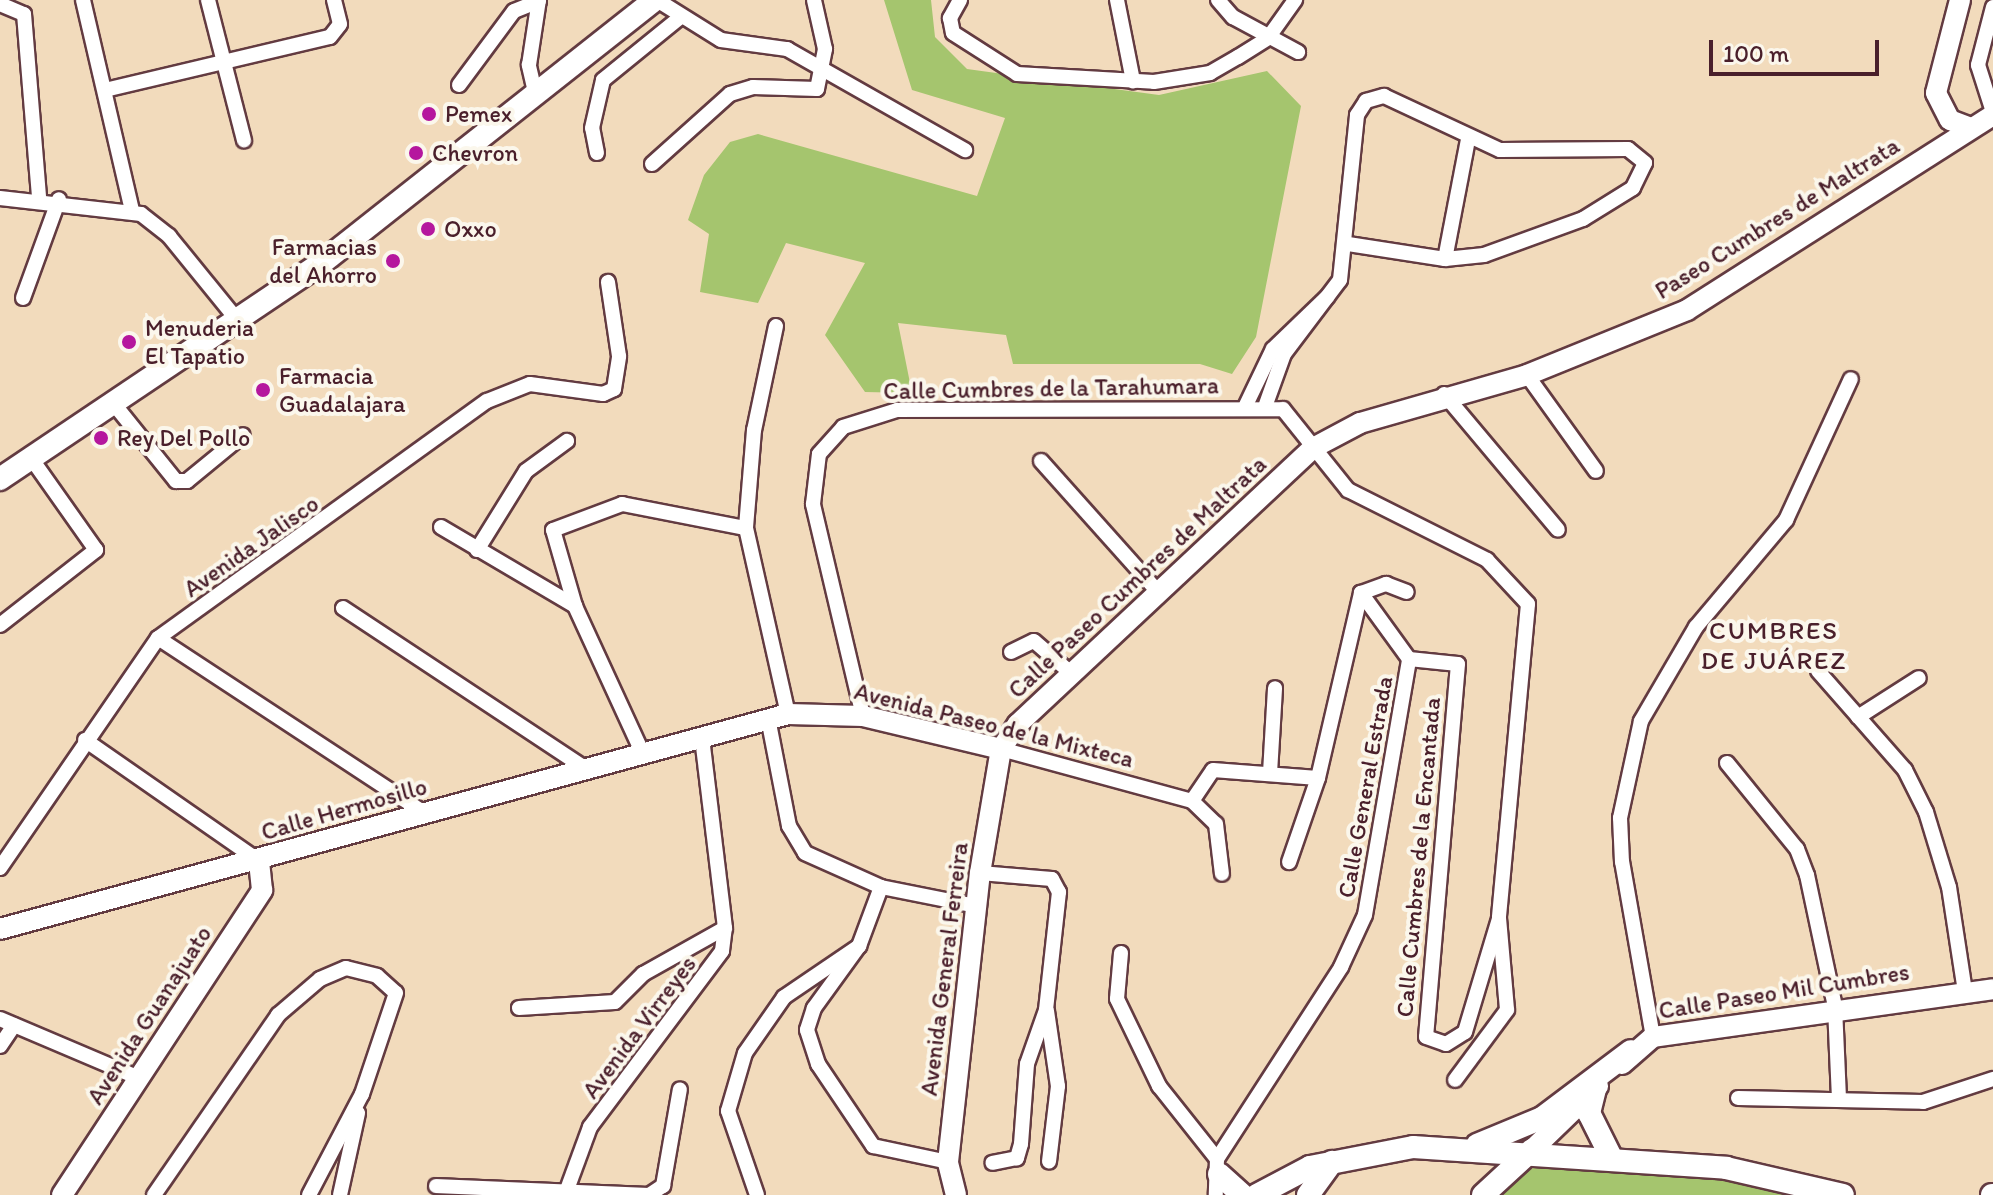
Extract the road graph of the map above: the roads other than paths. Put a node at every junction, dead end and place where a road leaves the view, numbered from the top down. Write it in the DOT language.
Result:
graph roads {
  1 [pos="83,0"];
  2 [pos="208,0"];
  3 [pos="334,0"];
  4 [pos="539,0"];
  5 [pos="656,0"];
  6 [pos="814,0"];
  7 [pos="960,0"];
  8 [pos="1117,0"];
  9 [pos="1218,0"];
  10 [pos="1295,0"];
  11 [pos="1960,0"];
  12 [pos="0,4"];
  13 [pos="1993,7"];
  14 [pos="678,19"];
  15 [pos="1268,38"];
  16 [pos="1298,52"];
  17 [pos="223,61"];
  18 [pos="826,72"];
  19 [pos="1133,81"];
  20 [pos="459,85"];
  21 [pos="105,90"];
  22 [pos="535,92"];
  23 [pos="1993,114"];
  24 [pos="1968,127"];
  25 [pos="1468,139"];
  26 [pos="244,140"];
  27 [pos="965,150"];
  28 [pos="597,153"];
  29 [pos="652,164"];
  30 [pos="39,197"];
  31 [pos="0,198"];
  32 [pos="59,199"];
  33 [pos="132,210"];
  34 [pos="1348,244"];
  35 [pos="1445,259"];
  36 [pos="608,282"];
  37 [pos="1327,297"];
  38 [pos="23,298"];
  39 [pos="238,321"];
  40 [pos="776,326"];
  41 [pos="1527,375"];
  42 [pos="1851,379"];
  43 [pos="1443,394"];
  44 [pos="114,404"];
  45 [pos="1266,404"];
  46 [pos="1246,405"];
  47 [pos="243,435"];
  48 [pos="567,441"];
  49 [pos="1313,448"];
  50 [pos="31,458"];
  51 [pos="1041,461"];
  52 [pos="1596,471"];
  53 [pos="0,479"];
  54 [pos="441,527"];
  55 [pos="746,528"];
  56 [pos="1558,530"];
  57 [pos="477,550"];
  58 [pos="1407,592"];
  59 [pos="1159,593"];
  60 [pos="1359,595"];
  61 [pos="575,606"];
  62 [pos="343,608"];
  63 [pos="0,625"];
  64 [pos="158,638"];
  65 [pos="1011,652"];
  66 [pos="1409,659"];
  67 [pos="1818,671"];
  68 [pos="1072,674"];
  69 [pos="1919,678"];
  70 [pos="1275,688"];
  71 [pos="778,716"];
  72 [pos="863,716"];
  73 [pos="1858,717"];
  74 [pos="702,738"];
  75 [pos="85,740"];
  76 [pos="1001,749"];
  77 [pos="643,754"];
  78 [pos="1727,763"];
  79 [pos="586,769"];
  80 [pos="1270,773"];
  81 [pos="1318,778"];
  82 [pos="1192,801"];
  83 [pos="424,813"];
  84 [pos="259,861"];
  85 [pos="1289,862"];
  86 [pos="0,868"];
  87 [pos="980,873"];
  88 [pos="1222,874"];
  89 [pos="881,887"];
  90 [pos="976,906"];
  91 [pos="1499,918"];
  92 [pos="725,928"];
  93 [pos="0,929"];
  94 [pos="859,946"];
  95 [pos="1121,953"];
  96 [pos="1993,989"];
  97 [pos="1965,991"];
  98 [pos="1835,1007"];
  99 [pos="519,1008"];
  100 [pos="1046,1010"];
  101 [pos="7,1022"];
  102 [pos="1653,1037"];
  103 [pos="0,1046"];
  104 [pos="1631,1051"];
  105 [pos="139,1078"];
  106 [pos="1993,1079"];
  107 [pos="1455,1080"];
  108 [pos="680,1089"];
  109 [pos="1595,1089"];
  110 [pos="362,1094"];
  111 [pos="1738,1098"];
  112 [pos="1839,1100"];
  113 [pos="1457,1150"];
  114 [pos="1532,1150"];
  115 [pos="1611,1157"];
  116 [pos="1049,1161"];
  117 [pos="1333,1161"];
  118 [pos="948,1162"];
  119 [pos="992,1163"];
  120 [pos="1217,1176"];
  121 [pos="436,1186"];
  122 [pos="1274,1191"];
  123 [pos="565,1194"];
  124 [pos="62,1195"];
  125 [pos="154,1195"];
  126 [pos="309,1195"];
  127 [pos="340,1195"];
  128 [pos="648,1195"];
  129 [pos="757,1195"];
  130 [pos="956,1195"];
  131 [pos="1242,1195"];
  132 [pos="1308,1195"];
  133 [pos="1483,1195"];
  134 [pos="1843,1195"];
  1 -- 21 [label="street"];
  2 -- 17 [label="street"];
  3 -- 17 [label="street"];
  4 -- 20 [label="street"];
  4 -- 22 [label="street"];
  5 -- 14 [label="street"];
  5 -- 22 [label="main road"];
  6 -- 18 [label="street"];
  7 -- 19 [label="street"];
  8 -- 19 [label="street"];
  9 -- 15 [label="street"];
  10 -- 15 [label="street"];
  11 -- 24 [label="street"];
  12 -- 30 [label="street"];
  13 -- 23 [label="street"];
  14 -- 18 [label="street"];
  14 -- 28 [label="street"];
  15 -- 16 [label="street"];
  15 -- 19 [label="street"];
  17 -- 21 [label="street"];
  17 -- 26 [label="street"];
  18 -- 27 [label="street"];
  18 -- 29 [label="street"];
  21 -- 33 [label="street"];
  22 -- 39 [label="main road"];
  23 -- 24 [label="street, Paseo Cumbres de Maltrata"];
  24 -- 41 [label="street, Paseo Cumbres de Maltrata"];
  25 -- 34 [label="street"];
  25 -- 35 [label="street"];
  25 -- 35 [label="street"];
  30 -- 31 [label="street"];
  30 -- 32 [label="street"];
  32 -- 33 [label="street"];
  32 -- 38 [label="street"];
  33 -- 39 [label="street"];
  34 -- 35 [label="street"];
  34 -- 37 [label="street"];
  36 -- 64 [label="street, Avenida Jalisco"];
  37 -- 45 [label="street"];
  37 -- 46 [label="street"];
  39 -- 44 [label="main road"];
  40 -- 55 [label="street"];
  41 -- 43 [label="street, Paseo Cumbres de Maltrata"];
  41 -- 52 [label="street"];
  42 -- 102 [label="street"];
  43 -- 49 [label="street, Paseo Cumbres de Maltrata"];
  43 -- 56 [label="street"];
  44 -- 47 [label="street"];
  44 -- 50 [label="main road"];
  45 -- 46 [label="street, Calle Cumbres de la Tarahumara"];
  45 -- 49 [label="street"];
  46 -- 72 [label="street, Calle Cumbres de la Tarahumara"];
  48 -- 57 [label="street"];
  49 -- 59 [label="street, Calle Paseo Cumbres de Maltrata"];
  49 -- 91 [label="street, Calle Cumbres de la Encantada"];
  50 -- 53 [label="main road"];
  50 -- 63 [label="street"];
  51 -- 59 [label="street"];
  54 -- 57 [label="street"];
  55 -- 61 [label="street"];
  55 -- 71 [label="street"];
  57 -- 61 [label="street"];
  58 -- 60 [label="street"];
  59 -- 68 [label="street, Calle Paseo Cumbres de Maltrata"];
  60 -- 66 [label="street, Calle General Estrada"];
  60 -- 81 [label="street"];
  61 -- 77 [label="street"];
  62 -- 79 [label="street"];
  64 -- 75 [label="street, Avenida Jalisco"];
  64 -- 83 [label="street"];
  65 -- 68 [label="street"];
  66 -- 91 [label="street, Calle Cumbres de la Encantada"];
  66 -- 120 [label="street, Calle General Estrada"];
  67 -- 73 [label="street"];
  68 -- 76 [label="street, Calle Paseo Cumbres de Maltrata"];
  69 -- 73 [label="street"];
  70 -- 80 [label="street"];
  71 -- 72 [label="street, Avenida Paseo de la Mixteca"];
  71 -- 74 [label="street, Avenida Paseo de la Mixteca"];
  71 -- 89 [label="street"];
  72 -- 76 [label="street, Avenida Paseo de la Mixteca"];
  73 -- 97 [label="street"];
  74 -- 77 [label="street, Calle Hermosillo"];
  74 -- 92 [label="street, Avenida Virreyes"];
  75 -- 84 [label="street"];
  75 -- 86 [label="street, Avenida Jalisco"];
  76 -- 82 [label="street, Avenida Paseo de la Mixteca"];
  76 -- 87 [label="street, Avenida General Ferreira"];
  77 -- 79 [label="street, Calle Hermosillo"];
  78 -- 98 [label="street"];
  79 -- 83 [label="street, Calle Hermosillo"];
  80 -- 81 [label="street"];
  80 -- 82 [label="street"];
  81 -- 85 [label="street"];
  82 -- 88 [label="street"];
  83 -- 84 [label="street, Calle Hermosillo"];
  84 -- 93 [label="street, Calle Hermosillo"];
  84 -- 105 [label="street, Avenida Guanajuato"];
  87 -- 90 [label="street, Avenida General Ferreira"];
  87 -- 100 [label="street"];
  89 -- 90 [label="street"];
  89 -- 94 [label="street"];
  90 -- 118 [label="street, Avenida General Ferreira"];
  91 -- 107 [label="street, Calle Cumbres de la Encantada"];
  92 -- 99 [label="street"];
  92 -- 123 [label="street, Avenida Virreyes"];
  94 -- 118 [label="street"];
  94 -- 129 [label="street"];
  95 -- 120 [label="street"];
  96 -- 97 [label="street, Calle Paseo Mil Cumbres"];
  97 -- 98 [label="street, Calle Paseo Mil Cumbres"];
  98 -- 102 [label="street, Calle Paseo Mil Cumbres"];
  98 -- 112 [label="street"];
  100 -- 116 [label="street"];
  100 -- 119 [label="street"];
  101 -- 103 [label="street"];
  101 -- 105 [label="street"];
  102 -- 104 [label="street, Calle Paseo Mil Cumbres"];
  104 -- 109 [label="street, Calle Paseo Mil Cumbres"];
  104 -- 113 [label="main road"];
  105 -- 124 [label="street, Avenida Guanajuato"];
  106 -- 112 [label="street"];
  108 -- 128 [label="street"];
  109 -- 114 [label="street, Calle Paseo Mil Cumbres"];
  109 -- 115 [label="main road"];
  110 -- 125 [label="street"];
  110 -- 126 [label="street"];
  110 -- 127 [label="street"];
  111 -- 112 [label="street"];
  113 -- 114 [label="main road"];
  113 -- 117 [label="main road"];
  114 -- 115 [label="main road"];
  114 -- 133 [label="main road"];
  115 -- 134 [label="main road"];
  117 -- 122 [label="main road"];
  117 -- 132 [label="main road"];
  118 -- 130 [label="street, Avenida General Ferreira"];
  120 -- 131 [label="main road"];
  121 -- 123 [label="street"];
  123 -- 128 [label="street"];
}
